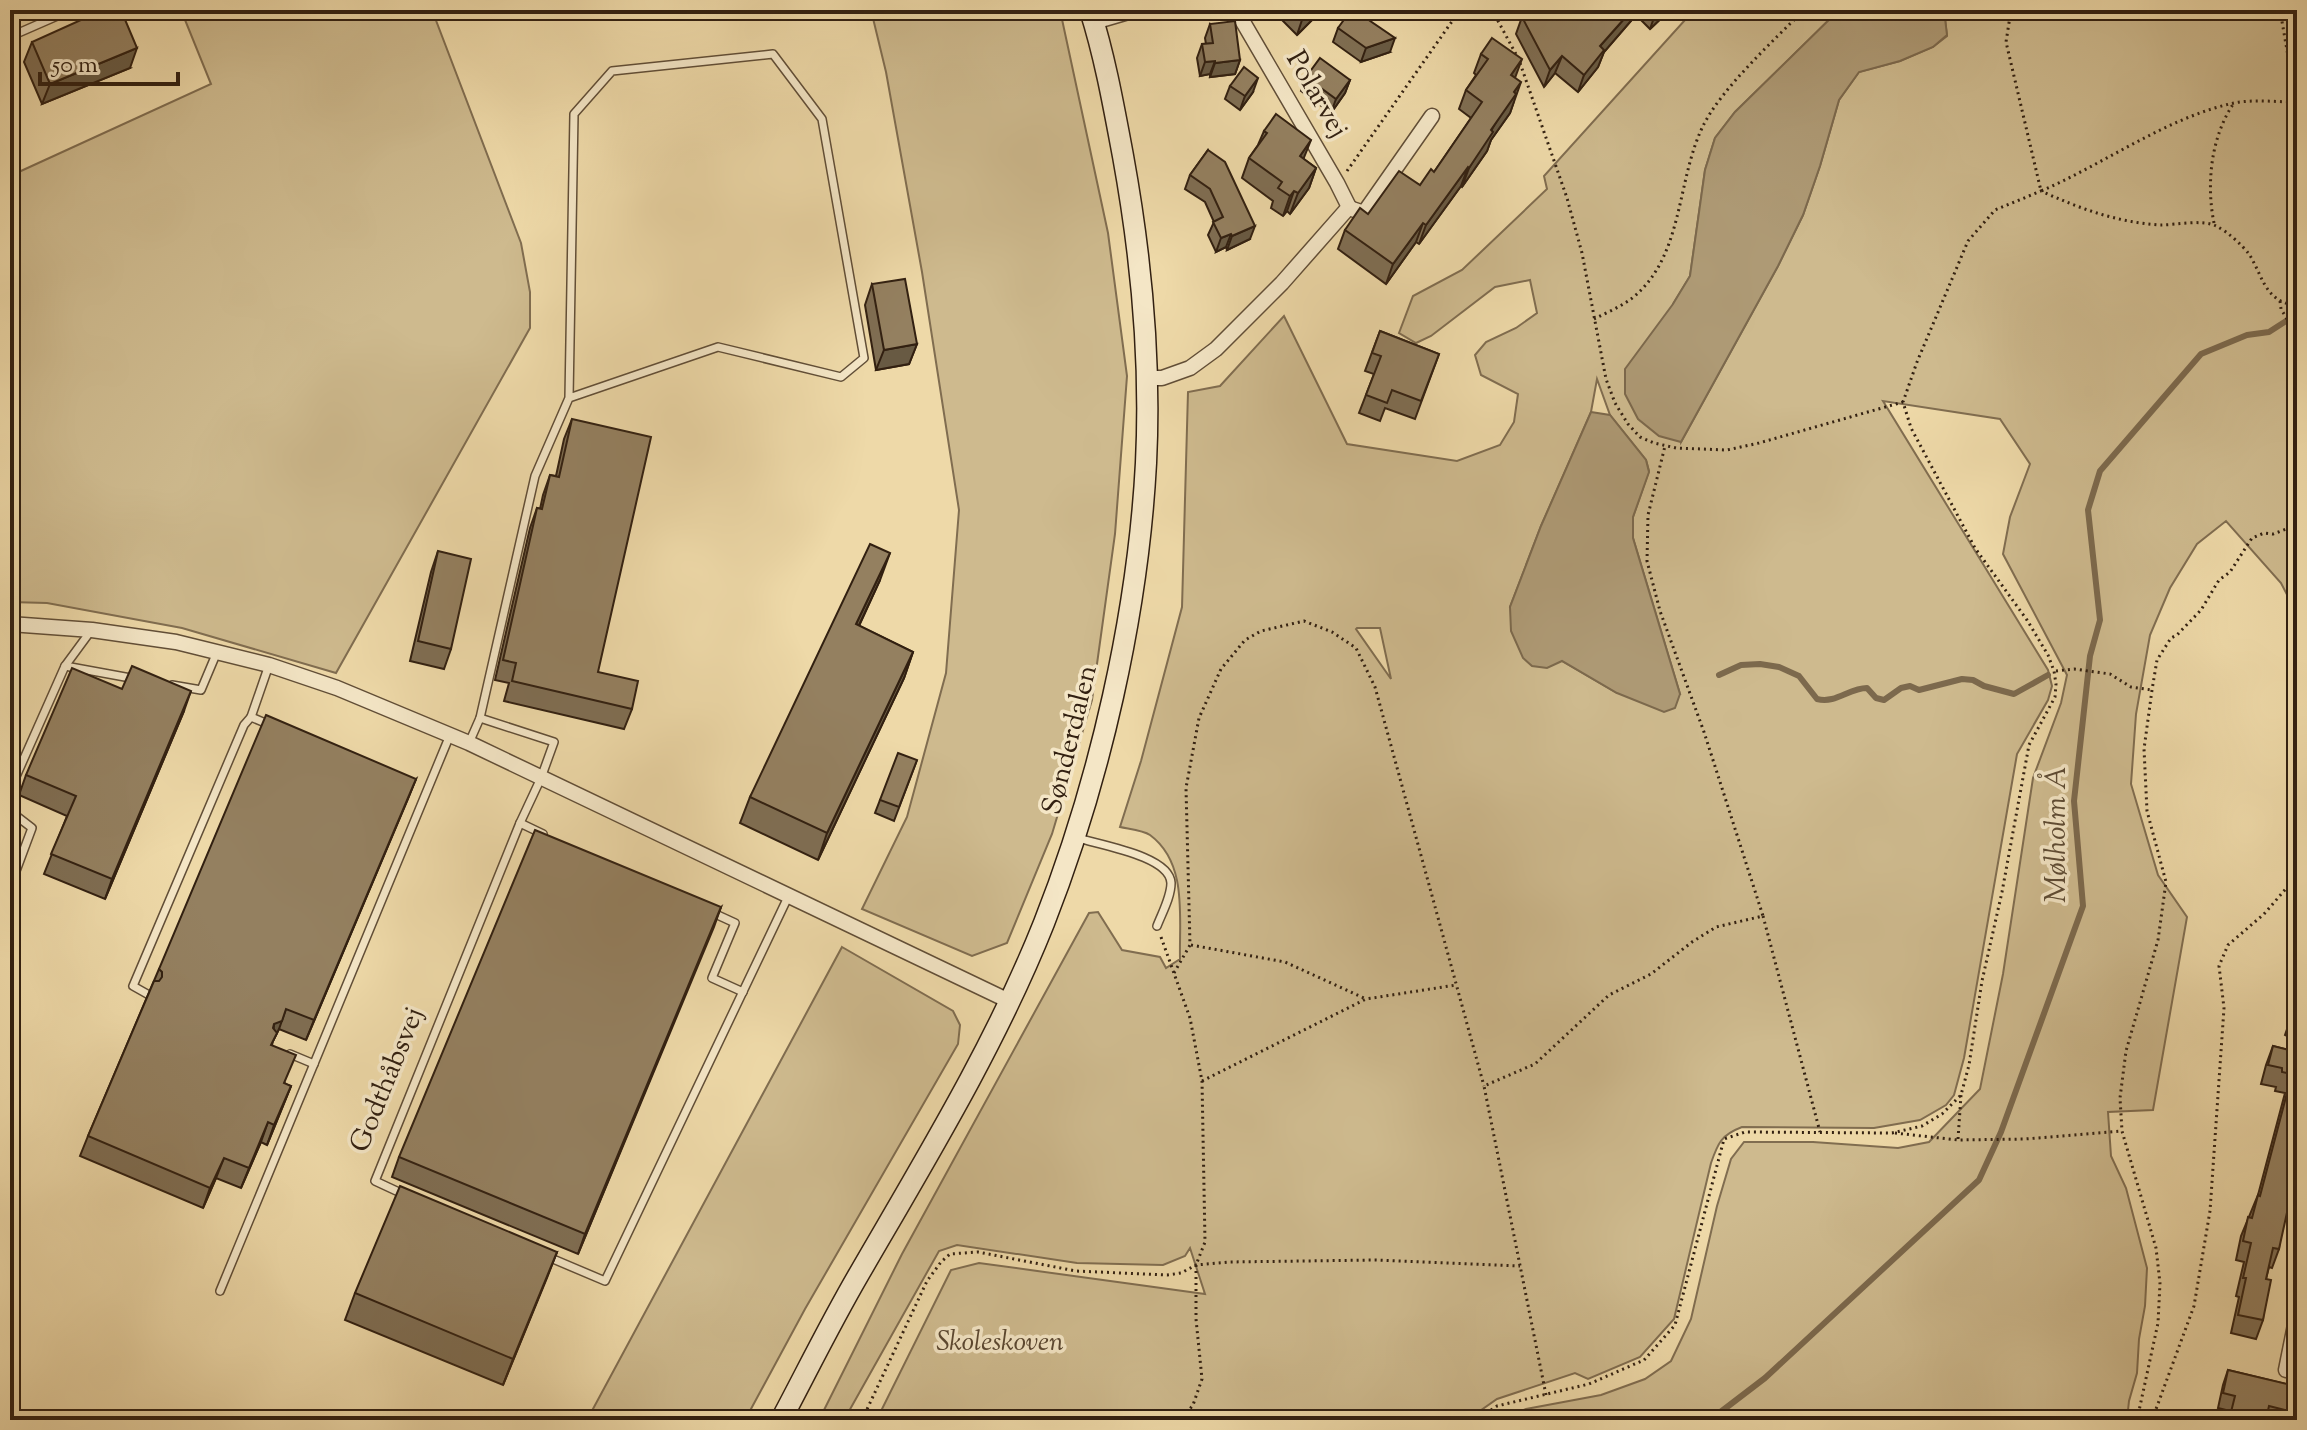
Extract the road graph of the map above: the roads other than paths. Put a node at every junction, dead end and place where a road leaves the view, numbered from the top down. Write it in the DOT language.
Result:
graph roads {
  1 [pos="71,10"];
  2 [pos="1135,10"];
  3 [pos="1236,10"];
  4 [pos="1092,16"];
  5 [pos="10,42"];
  6 [pos="1432,116"];
  7 [pos="1349,207"];
  8 [pos="1147,378"];
  9 [pos="569,398"];
  10 [pos="10,624"];
  11 [pos="92,630"];
  12 [pos="217,652"];
  13 [pos="269,665"];
  14 [pos="65,666"];
  15 [pos="141,679"];
  16 [pos="156,682"];
  17 [pos="251,717"];
  18 [pos="480,718"];
  19 [pos="280,729"];
  20 [pos="450,735"];
  21 [pos="469,743"];
  22 [pos="541,778"];
  23 [pos="412,786"];
  24 [pos="10,790"];
  25 [pos="427,792"];
  26 [pos="10,811"];
  27 [pos="520,823"];
  28 [pos="549,837"];
  29 [pos="1076,837"];
  30 [pos="10,887"];
  31 [pos="788,897"];
  32 [pos="706,910"];
  33 [pos="1157,926"];
  34 [pos="743,992"];
  35 [pos="149,995"];
  36 [pos="1009,1001"];
  37 [pos="286,1053"];
  38 [pos="314,1064"];
  39 [pos="418,1200"];
  40 [pos="533,1250"];
  41 [pos="220,1291"];
  42 [pos="2297,1315"];
  43 [pos="2286,1370"];
  44 [pos="781,1420"];
  1 -- 5 [label="lane"];
  2 -- 4 [label="street"];
  3 -- 7 [label="street, Polarvej"];
  4 -- 8 [label="street, Sønderdalen"];
  6 -- 7 [label="street"];
  7 -- 8 [label="street"];
  8 -- 29 [label="street, Sønderdalen"];
  9 -- 9 [label="lane"];
  9 -- 18 [label="lane"];
  10 -- 11 [label="street"];
  11 -- 12 [label="street"];
  11 -- 14 [label="lane"];
  12 -- 13 [label="street"];
  12 -- 16 [label="lane"];
  13 -- 17 [label="lane"];
  13 -- 20 [label="street"];
  14 -- 15 [label="lane"];
  14 -- 24 [label="lane"];
  17 -- 19 [label="lane"];
  17 -- 35 [label="lane"];
  18 -- 21 [label="lane"];
  18 -- 22 [label="lane, Godthåbsvej"];
  20 -- 21 [label="street"];
  20 -- 25 [label="lane"];
  21 -- 22 [label="street"];
  22 -- 27 [label="lane, Godthåbsvej"];
  22 -- 31 [label="street"];
  23 -- 25 [label="lane"];
  25 -- 38 [label="lane"];
  26 -- 30 [label="lane"];
  27 -- 28 [label="lane"];
  27 -- 39 [label="lane, Godthåbsvej"];
  29 -- 33 [label="lane"];
  29 -- 36 [label="street, Sønderdalen"];
  31 -- 34 [label="lane"];
  31 -- 36 [label="street"];
  32 -- 34 [label="lane"];
  34 -- 40 [label="lane"];
  36 -- 44 [label="street, Sønderdalen"];
  37 -- 38 [label="lane"];
  38 -- 41 [label="lane"];
  42 -- 43 [label="street"];
}
